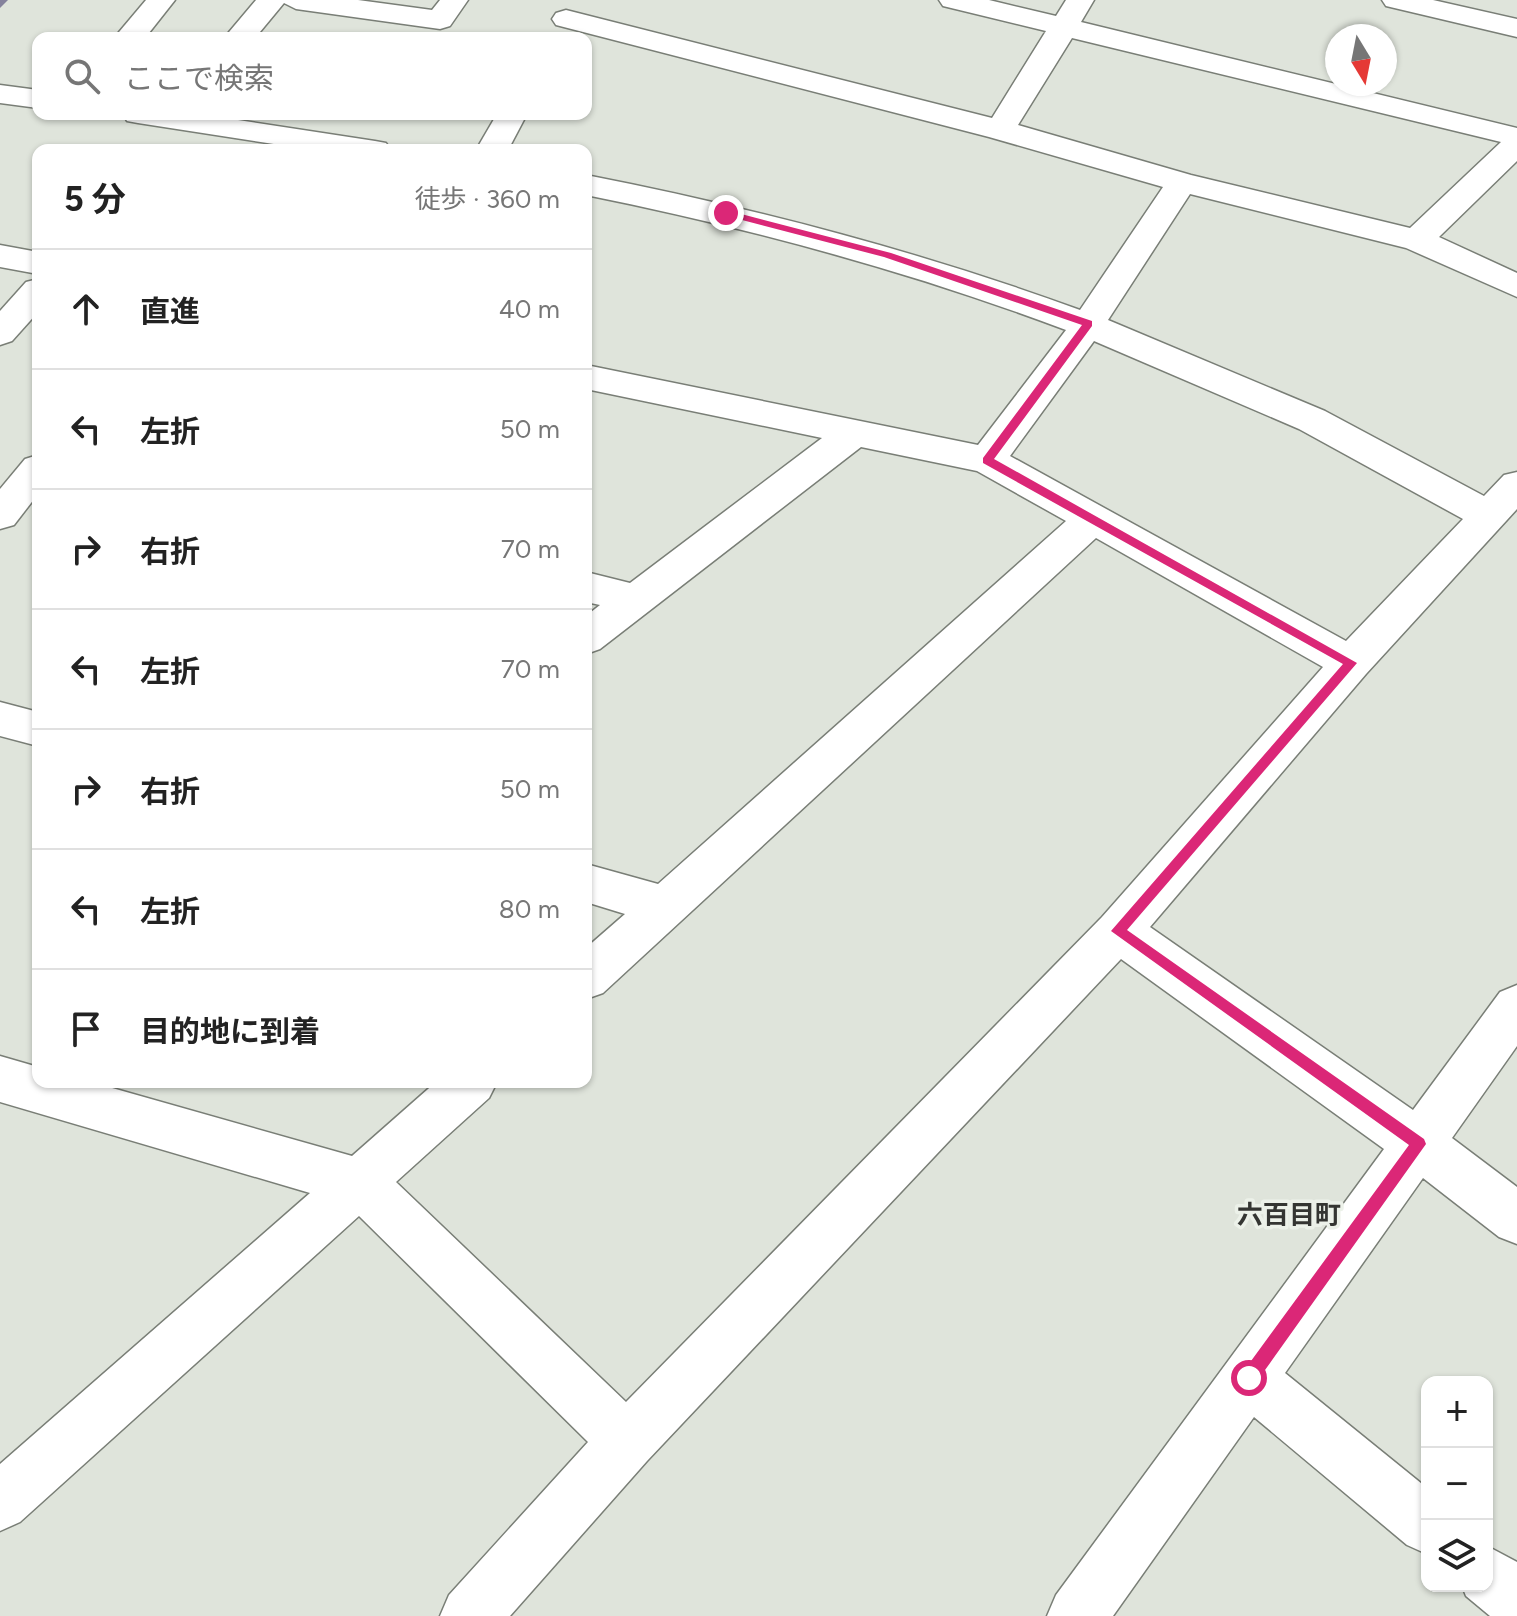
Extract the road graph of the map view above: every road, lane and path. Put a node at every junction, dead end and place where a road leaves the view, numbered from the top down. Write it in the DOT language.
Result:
graph roads {
  1 [pos="161,0"];
  2 [pos="271,0"];
  3 [pos="296,0"];
  4 [pos="454,0"];
  5 [pos="953,0"];
  6 [pos="1080,0"];
  7 [pos="1396,0"];
  8 [pos="566,19"];
  9 [pos="1063,28"];
  10 [pos="1517,28"];
  11 [pos="134,32"];
  12 [pos="244,32"];
  13 [pos="0,94"];
  14 [pos="32,98"];
  15 [pos="171,120"];
  16 [pos="198,120"];
  17 [pos="509,120"];
  18 [pos="1000,130"];
  19 [pos="1517,137"];
  20 [pos="153,144"];
  21 [pos="340,144"];
  22 [pos="495,144"];
  23 [pos="1517,144"];
  24 [pos="1182,182"];
  25 [pos="592,186"];
  26 [pos="1417,240"];
  27 [pos="0,256"];
  28 [pos="32,262"];
  29 [pos="1517,286"];
  30 [pos="32,297"];
  31 [pos="1089,323"];
  32 [pos="0,333"];
  33 [pos="592,378"];
  34 [pos="854,433"];
  35 [pos="987,460"];
  36 [pos="32,475"];
  37 [pos="1503,500"];
  38 [pos="0,515"];
  39 [pos="1093,519"];
  40 [pos="592,588"];
  41 [pos="635,599"];
  42 [pos="592,633"];
  43 [pos="1351,663"];
  44 [pos="0,719"];
  45 [pos="32,727"];
  46 [pos="592,885"];
  47 [pos="666,906"];
  48 [pos="1118,931"];
  49 [pos="592,973"];
  50 [pos="1517,1007"];
  51 [pos="0,1079"];
  52 [pos="465,1088"];
  53 [pos="1419,1144"];
  54 [pos="361,1183"];
  55 [pos="1517,1219"];
  56 [pos="1249,1378"];
  57 [pos="627,1441"];
  58 [pos="0,1502"];
  59 [pos="1421,1520"];
  60 [pos="1493,1580"];
  61 [pos="1517,1600"];
  62 [pos="470,1616"];
  63 [pos="1077,1616"];
  1 -- 11 [label="street"];
  2 -- 12 [label="street"];
  3 -- 4 [label="street"];
  5 -- 9 [label="street"];
  6 -- 9 [label="street"];
  7 -- 10 [label="street"];
  8 -- 18 [label="street"];
  9 -- 18 [label="street"];
  9 -- 19 [label="street"];
  13 -- 14 [label="street"];
  15 -- 20 [label="street"];
  16 -- 21 [label="street"];
  17 -- 22 [label="street"];
  18 -- 24 [label="street"];
  23 -- 26 [label="street"];
  24 -- 26 [label="street"];
  24 -- 31 [label="street"];
  25 -- 31 [label="street"];
  26 -- 29 [label="street"];
  27 -- 28 [label="street"];
  30 -- 32 [label="street"];
  31 -- 35 [label="street"];
  31 -- 37 [label="street"];
  33 -- 34 [label="street"];
  34 -- 35 [label="street"];
  34 -- 41 [label="street"];
  35 -- 39 [label="street"];
  36 -- 38 [label="street"];
  37 -- 43 [label="street"];
  39 -- 43 [label="street"];
  39 -- 47 [label="street"];
  40 -- 41 [label="street"];
  41 -- 42 [label="street"];
  43 -- 48 [label="street"];
  44 -- 45 [label="street"];
  46 -- 47 [label="street"];
  47 -- 49 [label="street"];
  48 -- 53 [label="street"];
  48 -- 57 [label="street"];
  50 -- 53 [label="street"];
  51 -- 54 [label="street"];
  52 -- 54 [label="street"];
  53 -- 55 [label="street"];
  53 -- 56 [label="street"];
  54 -- 57 [label="street"];
  54 -- 58 [label="street"];
  56 -- 59 [label="street"];
  56 -- 63 [label="street"];
  57 -- 62 [label="street"];
  60 -- 61 [label="street"];
}
